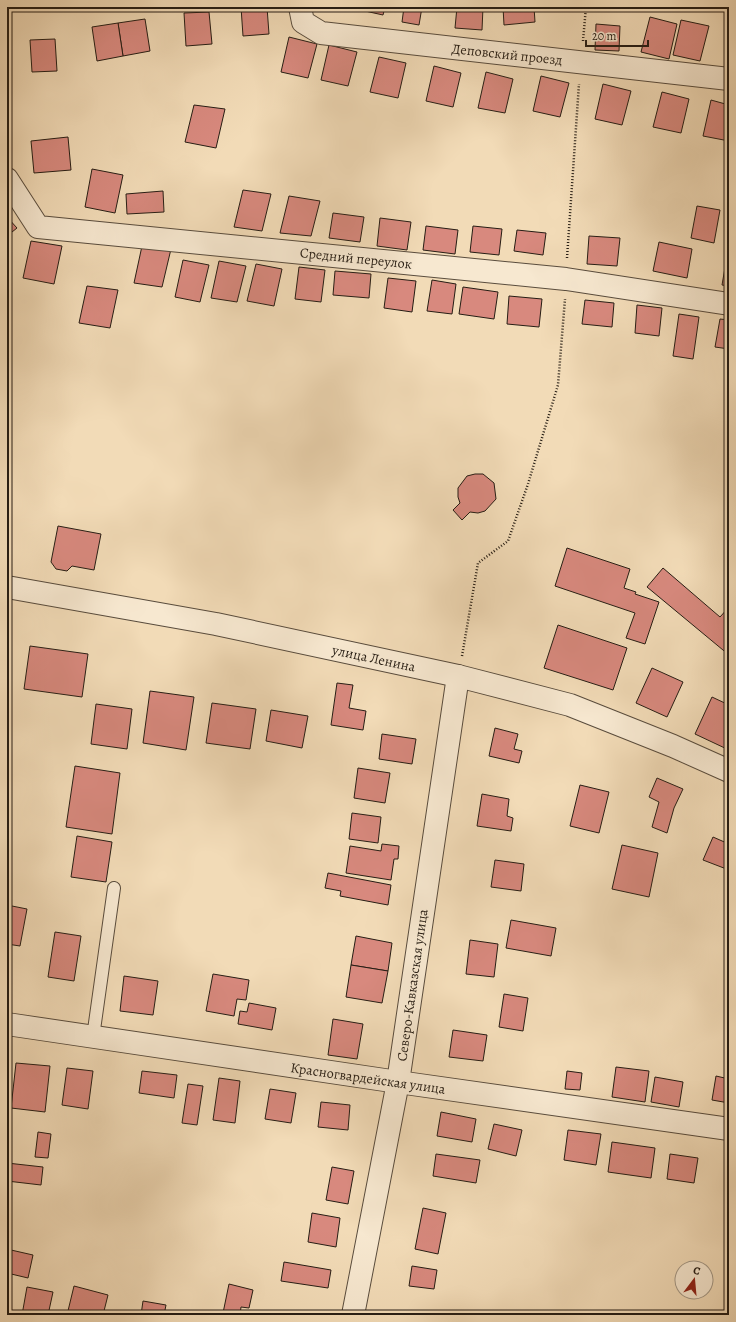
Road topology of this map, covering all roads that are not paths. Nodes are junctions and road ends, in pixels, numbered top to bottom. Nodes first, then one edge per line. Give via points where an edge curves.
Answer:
1 (300, 7) edge
2 (729, 79) edge
3 (7, 179) edge
4 (729, 304) edge
5 (7, 587) edge
6 (458, 676) junction
7 (729, 771) edge
8 (114, 888) dead end
9 (7, 1024) edge
10 (93, 1037) junction
11 (398, 1082) junction
12 (729, 1129) edge
13 (353, 1315) edge

1 - 2 street, Деповский проезд via 303,22 321,33
3 - 4 street, Средний переулок via 38,227 566,280
5 - 6 street, улица Ленина via 216,624
6 - 7 street, улица Ленина via 570,705
6 - 11 street, Северо-Кавказская улица
8 - 10 lane
9 - 10 street, Красногвардейская улица
10 - 11 street, Красногвардейская улица
11 - 12 street, Красногвардейская улица
11 - 13 street, Северо-Кавказская улица

